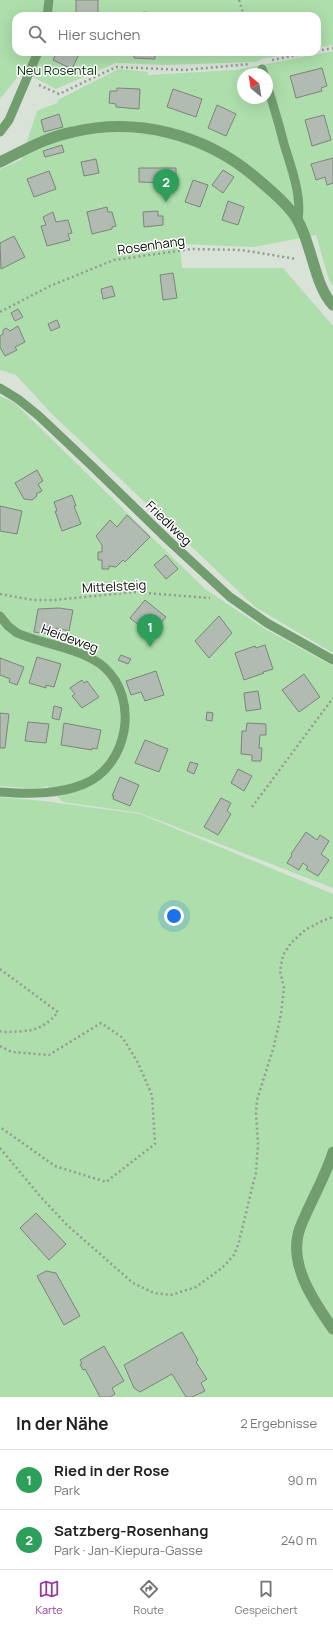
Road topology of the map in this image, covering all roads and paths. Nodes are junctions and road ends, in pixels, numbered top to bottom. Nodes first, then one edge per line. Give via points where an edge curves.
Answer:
1 (49, 0) edge
2 (239, 0) edge
3 (48, 12) edge
4 (243, 12) edge
5 (333, 48) edge
6 (321, 50) edge
7 (36, 56) edge
8 (300, 56) edge
9 (252, 64) dead end
10 (264, 68) edge
11 (26, 78) junction
12 (272, 104) edge
13 (0, 132) edge
14 (0, 162) edge
15 (298, 220) junction
16 (315, 265) junction
17 (333, 305) edge
18 (0, 312) edge
19 (0, 388) edge
20 (0, 594) edge
21 (230, 597) junction
22 (0, 616) edge
23 (333, 660) edge
24 (333, 698) edge
25 (0, 792) edge
26 (252, 807) dead end
27 (333, 917) edge
28 (0, 970) edge
29 (0, 1031) edge
30 (0, 1046) edge
31 (0, 1127) edge
32 (0, 1148) edge
33 (333, 1152) edge
34 (333, 1329) edge

1 - 3 lane
2 - 4 path
5 - 6 path
7 - 11 lane
8 - 10 path
9 - 11 path via 185,70 116,67 59,94
11 - 13 lane via 9,120
12 - 15 lane via 296,189
14 - 15 street via 34,144 73,131 104,128 152,129 192,139 228,157 264,185
15 - 16 street
16 - 17 street via 325,293
16 - 18 path, Rosenhang via 291,258 234,250 191,249 114,260 50,286
19 - 21 lane, Friedlweg via 39,416
20 - 21 path, Mittelsteig via 33,600 133,592
21 - 23 lane, Friedlweg
22 - 25 lane, Heideweg via 17,633 85,656 100,664 109,672 120,690 125,713 124,734 119,749 91,781 76,787 34,794
24 - 26 path
27 - 32 path via 305,930 283,955 280,970 284,988 281,1014 257,1100 256,1172 240,1242 234,1255 222,1268 196,1287 170,1294 154,1293 133,1283 68,1225
28 - 29 path via 58,1012 48,1023 31,1031
30 - 31 path via 12,1052 49,1056 101,1023 123,1038 138,1063 152,1096 155,1144 106,1182 55,1166
33 - 34 street via 300,1229 298,1261 310,1294

